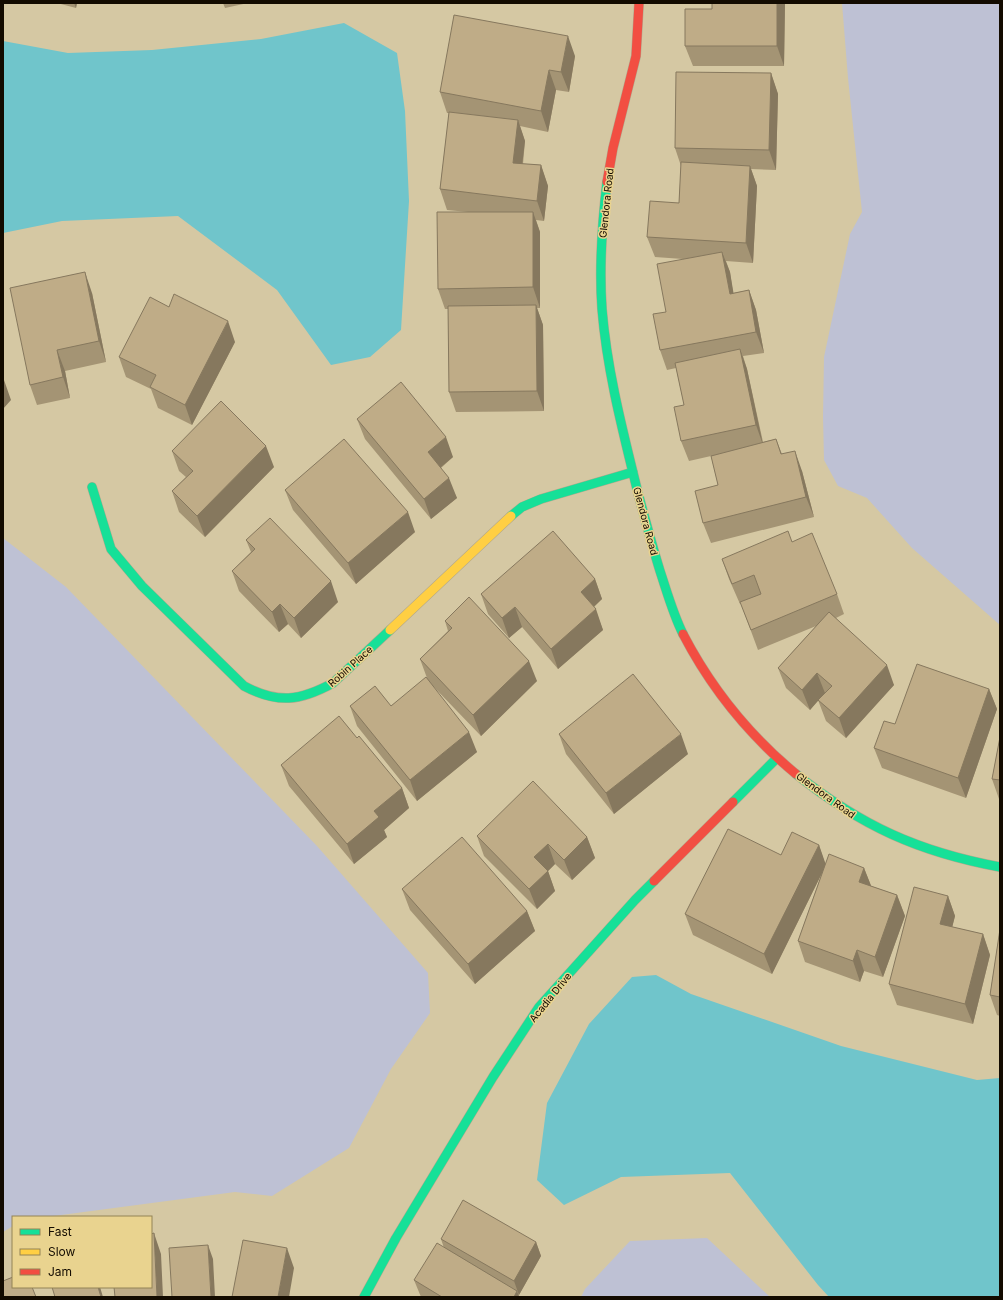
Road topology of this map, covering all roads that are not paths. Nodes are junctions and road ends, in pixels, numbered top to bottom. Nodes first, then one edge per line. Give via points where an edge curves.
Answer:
1 (639, 3) edge
2 (633, 472) junction
3 (92, 487) dead end
4 (777, 758) junction
5 (1000, 867) edge
6 (364, 1297) edge

1 - 2 street, Glendora Road via 636,56 608,175 601,261 601,305 606,346
2 - 3 street, Robin Place via 522,507 333,683 304,697 289,698 272,698 257,694 244,686 142,586 111,548
2 - 4 street, Glendora Road via 653,549 681,630 701,667 724,701
4 - 5 street, Glendora Road via 840,806 892,836 944,854
4 - 6 street, Acadia Drive via 635,900 539,1007 484,1090

